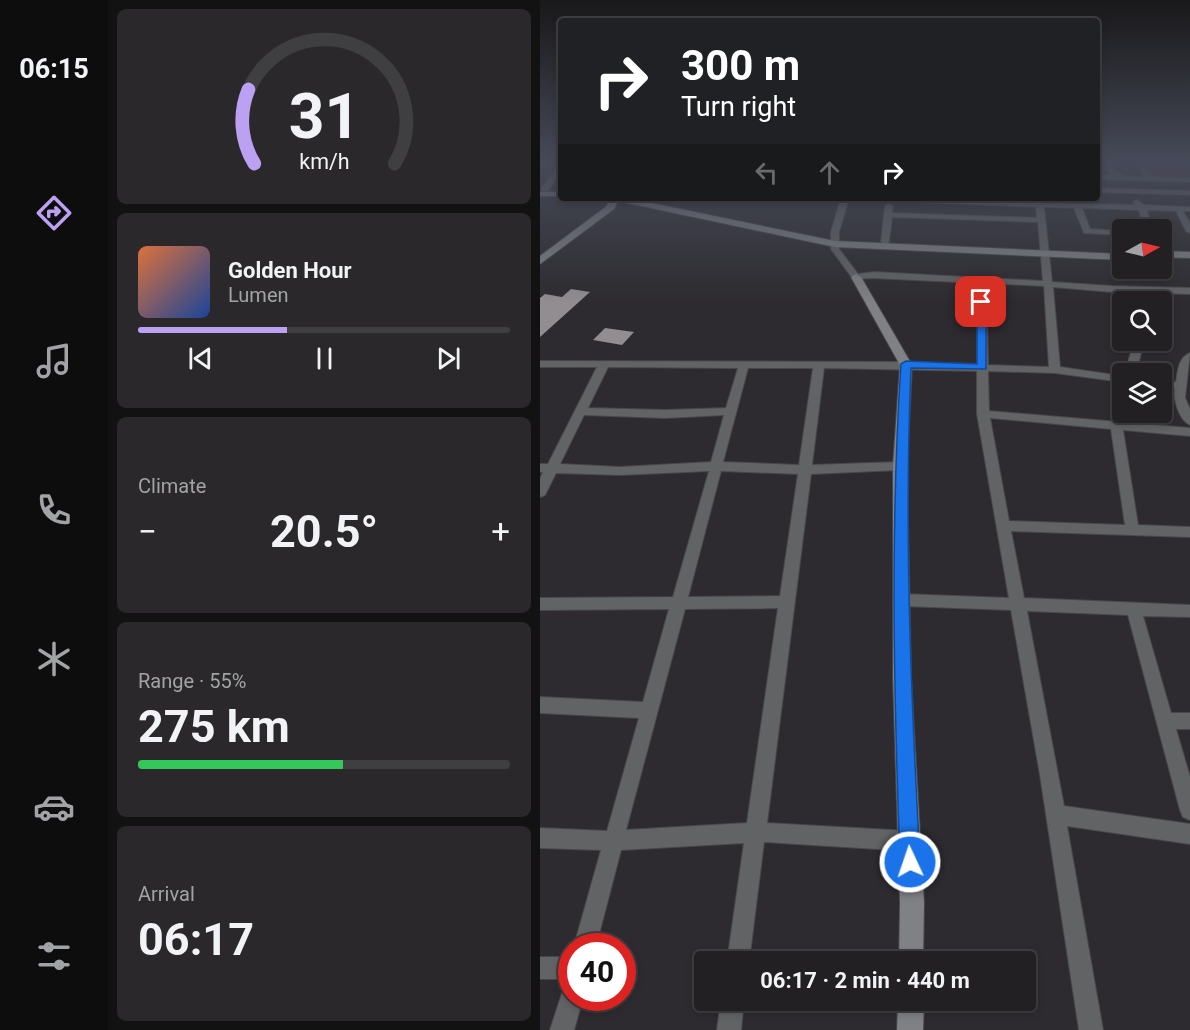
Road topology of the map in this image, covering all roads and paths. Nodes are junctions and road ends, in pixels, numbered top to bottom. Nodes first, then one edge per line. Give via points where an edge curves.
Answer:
1 (595, 208) edge
2 (610, 208) edge
3 (666, 208) edge
4 (694, 208) edge
5 (843, 208) edge
6 (889, 208) edge
7 (1040, 208) edge
8 (1078, 208) edge
9 (1178, 208) edge
10 (888, 215) junction
11 (1041, 220) junction
12 (1190, 231) edge
13 (1112, 232) edge
14 (836, 242) junction
15 (885, 242) junction
16 (1043, 250) junction
17 (540, 252) edge
18 (1112, 252) edge
19 (1112, 256) edge
20 (1172, 257) edge
21 (1190, 258) edge
22 (540, 261) edge
23 (856, 277) junction
24 (981, 281) junction
25 (1048, 284) junction
26 (1153, 290) joint
27 (1190, 291) edge
28 (1190, 356) edge
29 (540, 364) edge
30 (604, 364) junction
31 (744, 364) junction
32 (906, 364) junction
33 (819, 365) junction
34 (982, 367) junction
35 (1055, 370) junction
36 (1112, 378) edge
37 (1172, 385) edge
38 (1181, 386) junction
39 (580, 411) junction
40 (731, 411) junction
41 (983, 414) junction
42 (1188, 414) edge
43 (1116, 426) junction
44 (1190, 432) edge
45 (716, 466) junction
46 (900, 466) junction
47 (546, 468) edge
48 (805, 469) junction
49 (540, 492) edge
50 (1005, 526) junction
51 (1132, 528) junction
52 (1190, 532) edge
53 (902, 600) junction
54 (787, 602) junction
55 (678, 603) junction
56 (540, 604) edge
57 (1019, 606) junction
58 (1134, 610) junction
59 (1190, 612) edge
60 (540, 705) edge
61 (649, 710) junction
62 (1165, 721) junction
63 (1190, 721) edge
64 (1190, 810) edge
65 (1056, 815) junction
66 (756, 832) junction
67 (1190, 834) edge
68 (540, 838) edge
69 (614, 841) junction
70 (909, 841) junction
71 (589, 933) edge
72 (740, 951) edge
73 (911, 951) edge
74 (540, 968) edge
75 (558, 968) edge
76 (567, 1011) edge
77 (732, 1011) edge
78 (911, 1011) edge
79 (562, 1030) edge
80 (729, 1030) edge
81 (910, 1030) edge
82 (1092, 1030) edge

1 - 17 main road
2 - 22 main road
3 - 14 main road
4 - 14 main road
5 - 14 street
6 - 10 street
7 - 11 street
8 - 13 street via 1087,231
9 - 12 street
10 - 11 street
10 - 15 street
11 - 16 street
14 - 15 main road
14 - 16 main road
14 - 23 street via 835,249
15 - 16 main road
16 - 18 main road
16 - 19 main road
16 - 25 street
20 - 21 main road
23 - 24 street
23 - 32 main road
24 - 25 street
24 - 34 street
25 - 26 street
25 - 35 street
26 - 27 street
28 - 38 street via 1185,362
29 - 30 street
30 - 31 street
30 - 39 street
31 - 33 street
31 - 40 street
32 - 33 street
32 - 34 street
32 - 46 main road
33 - 48 street
34 - 35 street
34 - 41 street
35 - 36 street
37 - 38 street
38 - 42 street via 1179,398
39 - 40 street
39 - 47 street
40 - 45 street
41 - 43 street
41 - 50 street
43 - 44 street
43 - 51 street
45 - 47 street via 620,471
45 - 48 street
45 - 55 street
46 - 48 street
46 - 53 main road
47 - 49 street
48 - 54 street
50 - 51 street
50 - 57 street
51 - 52 street
53 - 57 street
53 - 70 main road
54 - 55 street
54 - 66 street
55 - 56 street
55 - 61 street
57 - 58 street
57 - 65 street
58 - 59 street
58 - 62 street
60 - 61 street
61 - 69 street
62 - 63 street
62 - 64 street
65 - 67 street
65 - 82 street
66 - 69 street
66 - 70 street
66 - 72 street
68 - 69 street
69 - 71 street
70 - 73 main road
74 - 75 street
76 - 79 street
77 - 80 street
78 - 81 main road

